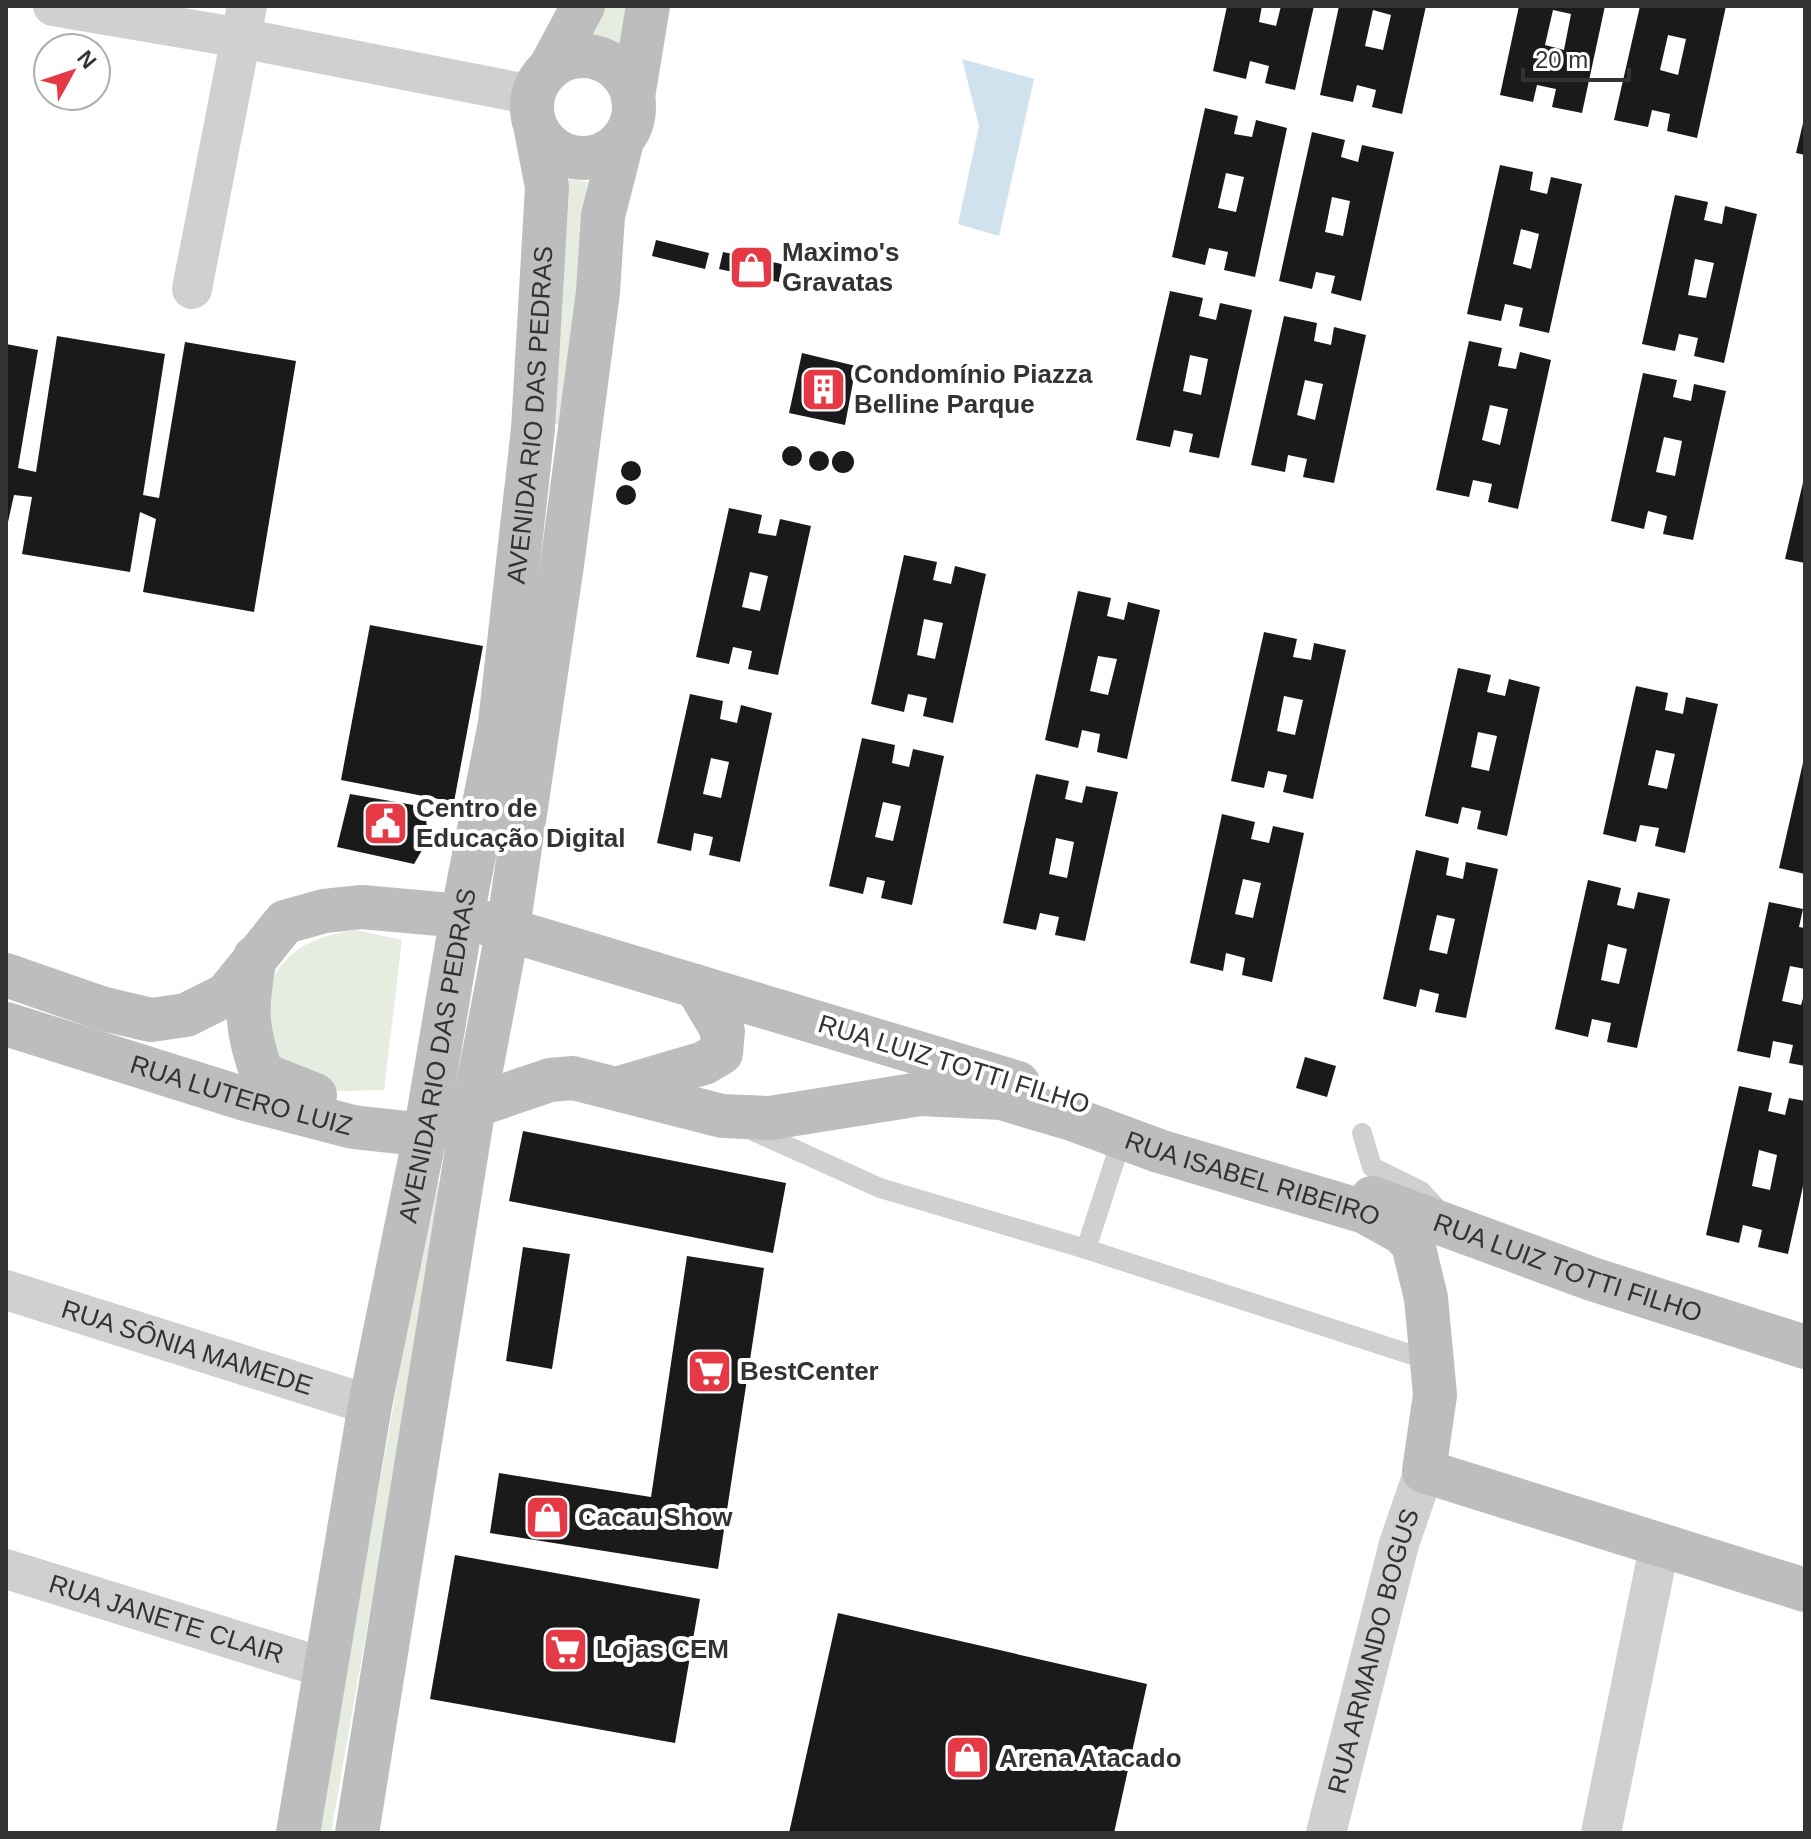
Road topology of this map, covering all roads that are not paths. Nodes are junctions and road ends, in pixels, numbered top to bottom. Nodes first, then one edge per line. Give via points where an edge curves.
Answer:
1 (53, 6) edge
2 (583, 6) edge
3 (648, 6) edge
4 (244, 22) edge
5 (540, 97) junction
6 (633, 97) junction
7 (622, 141) junction
8 (192, 289) dead end
9 (462, 916) junction
10 (508, 928) junction
11 (255, 957) junction
12 (6, 975) edge
13 (696, 986) junction
14 (6, 1024) edge
15 (616, 1089) junction
16 (474, 1106) junction
17 (722, 1116) junction
18 (353, 1127) junction
19 (1126, 1127) junction
20 (1362, 1133) dead end
21 (425, 1135) junction
22 (1459, 1228) junction
23 (1413, 1244) junction
24 (1086, 1249) junction
25 (6, 1290) edge
26 (1805, 1347) edge
27 (1434, 1362) junction
28 (370, 1405) junction
29 (1424, 1471) junction
30 (1660, 1543) junction
31 (6, 1569) edge
32 (1805, 1590) edge
33 (325, 1668) junction
34 (298, 1833) edge
35 (357, 1833) edge
36 (1326, 1833) edge
37 (1601, 1833) edge

1 - 4 street
2 - 5 street
3 - 6 street
4 - 5 street
4 - 8 street
5 - 6 street via 568,58 585,55 618,70
5 - 7 street via 547,145 562,155 580,159 610,152
5 - 9 street, AVENIDA RIO DAS PEDRAS via 547,187 533,429 500,723
6 - 7 street via 630,128
7 - 10 street, AVENIDA RIO DAS PEDRAS via 603,216 562,565
9 - 10 street, RUA LUIZ TOTTI FILHO
9 - 11 street, RUA LUTERO LUIZ via 362,907 324,911 285,922
9 - 21 street, AVENIDA RIO DAS PEDRAS
10 - 13 street, RUA LUIZ TOTTI FILHO
10 - 16 street, AVENIDA RIO DAS PEDRAS
11 - 12 street, RUA LUTERO LUIZ via 226,995 186,1015 151,1020
11 - 18 street via 248,1035 262,1074 326,1100
13 - 15 street via 723,1031 721,1053
13 - 19 street, RUA LUIZ TOTTI FILHO
14 - 18 street, RUA LUTERO LUIZ
15 - 16 street, RUA ISABEL RIBEIRO via 573,1078 550,1080
15 - 17 street, RUA ISABEL RIBEIRO
16 - 21 street
16 - 35 street, AVENIDA RIO DAS PEDRAS
17 - 19 street, RUA ISABEL RIBEIRO via 770,1118 920,1094 1001,1098
17 - 24 lane via 880,1188
18 - 21 street, RUA LUTERO LUIZ
19 - 22 street, RUA LUIZ TOTTI FILHO
19 - 23 street, RUA ISABEL RIBEIRO via 1365,1212
19 - 24 lane
20 - 22 lane via 1372,1167 1421,1191
21 - 28 street, AVENIDA RIO DAS PEDRAS
22 - 23 street via 1438,1231
22 - 26 street, RUA LUIZ TOTTI FILHO via 1592,1279
23 - 27 street, RUA ISABEL RIBEIRO
24 - 27 lane
25 - 28 street, RUA SÔNIA MAMEDE
27 - 29 street, RUA ISABEL RIBEIRO via 1435,1395
28 - 33 street, AVENIDA RIO DAS PEDRAS
29 - 30 street
29 - 36 street, RUA ARMANDO BOGUS via 1399,1544
30 - 32 street
30 - 37 street
31 - 33 street, RUA JANETE CLAIR
33 - 34 street, AVENIDA RIO DAS PEDRAS

